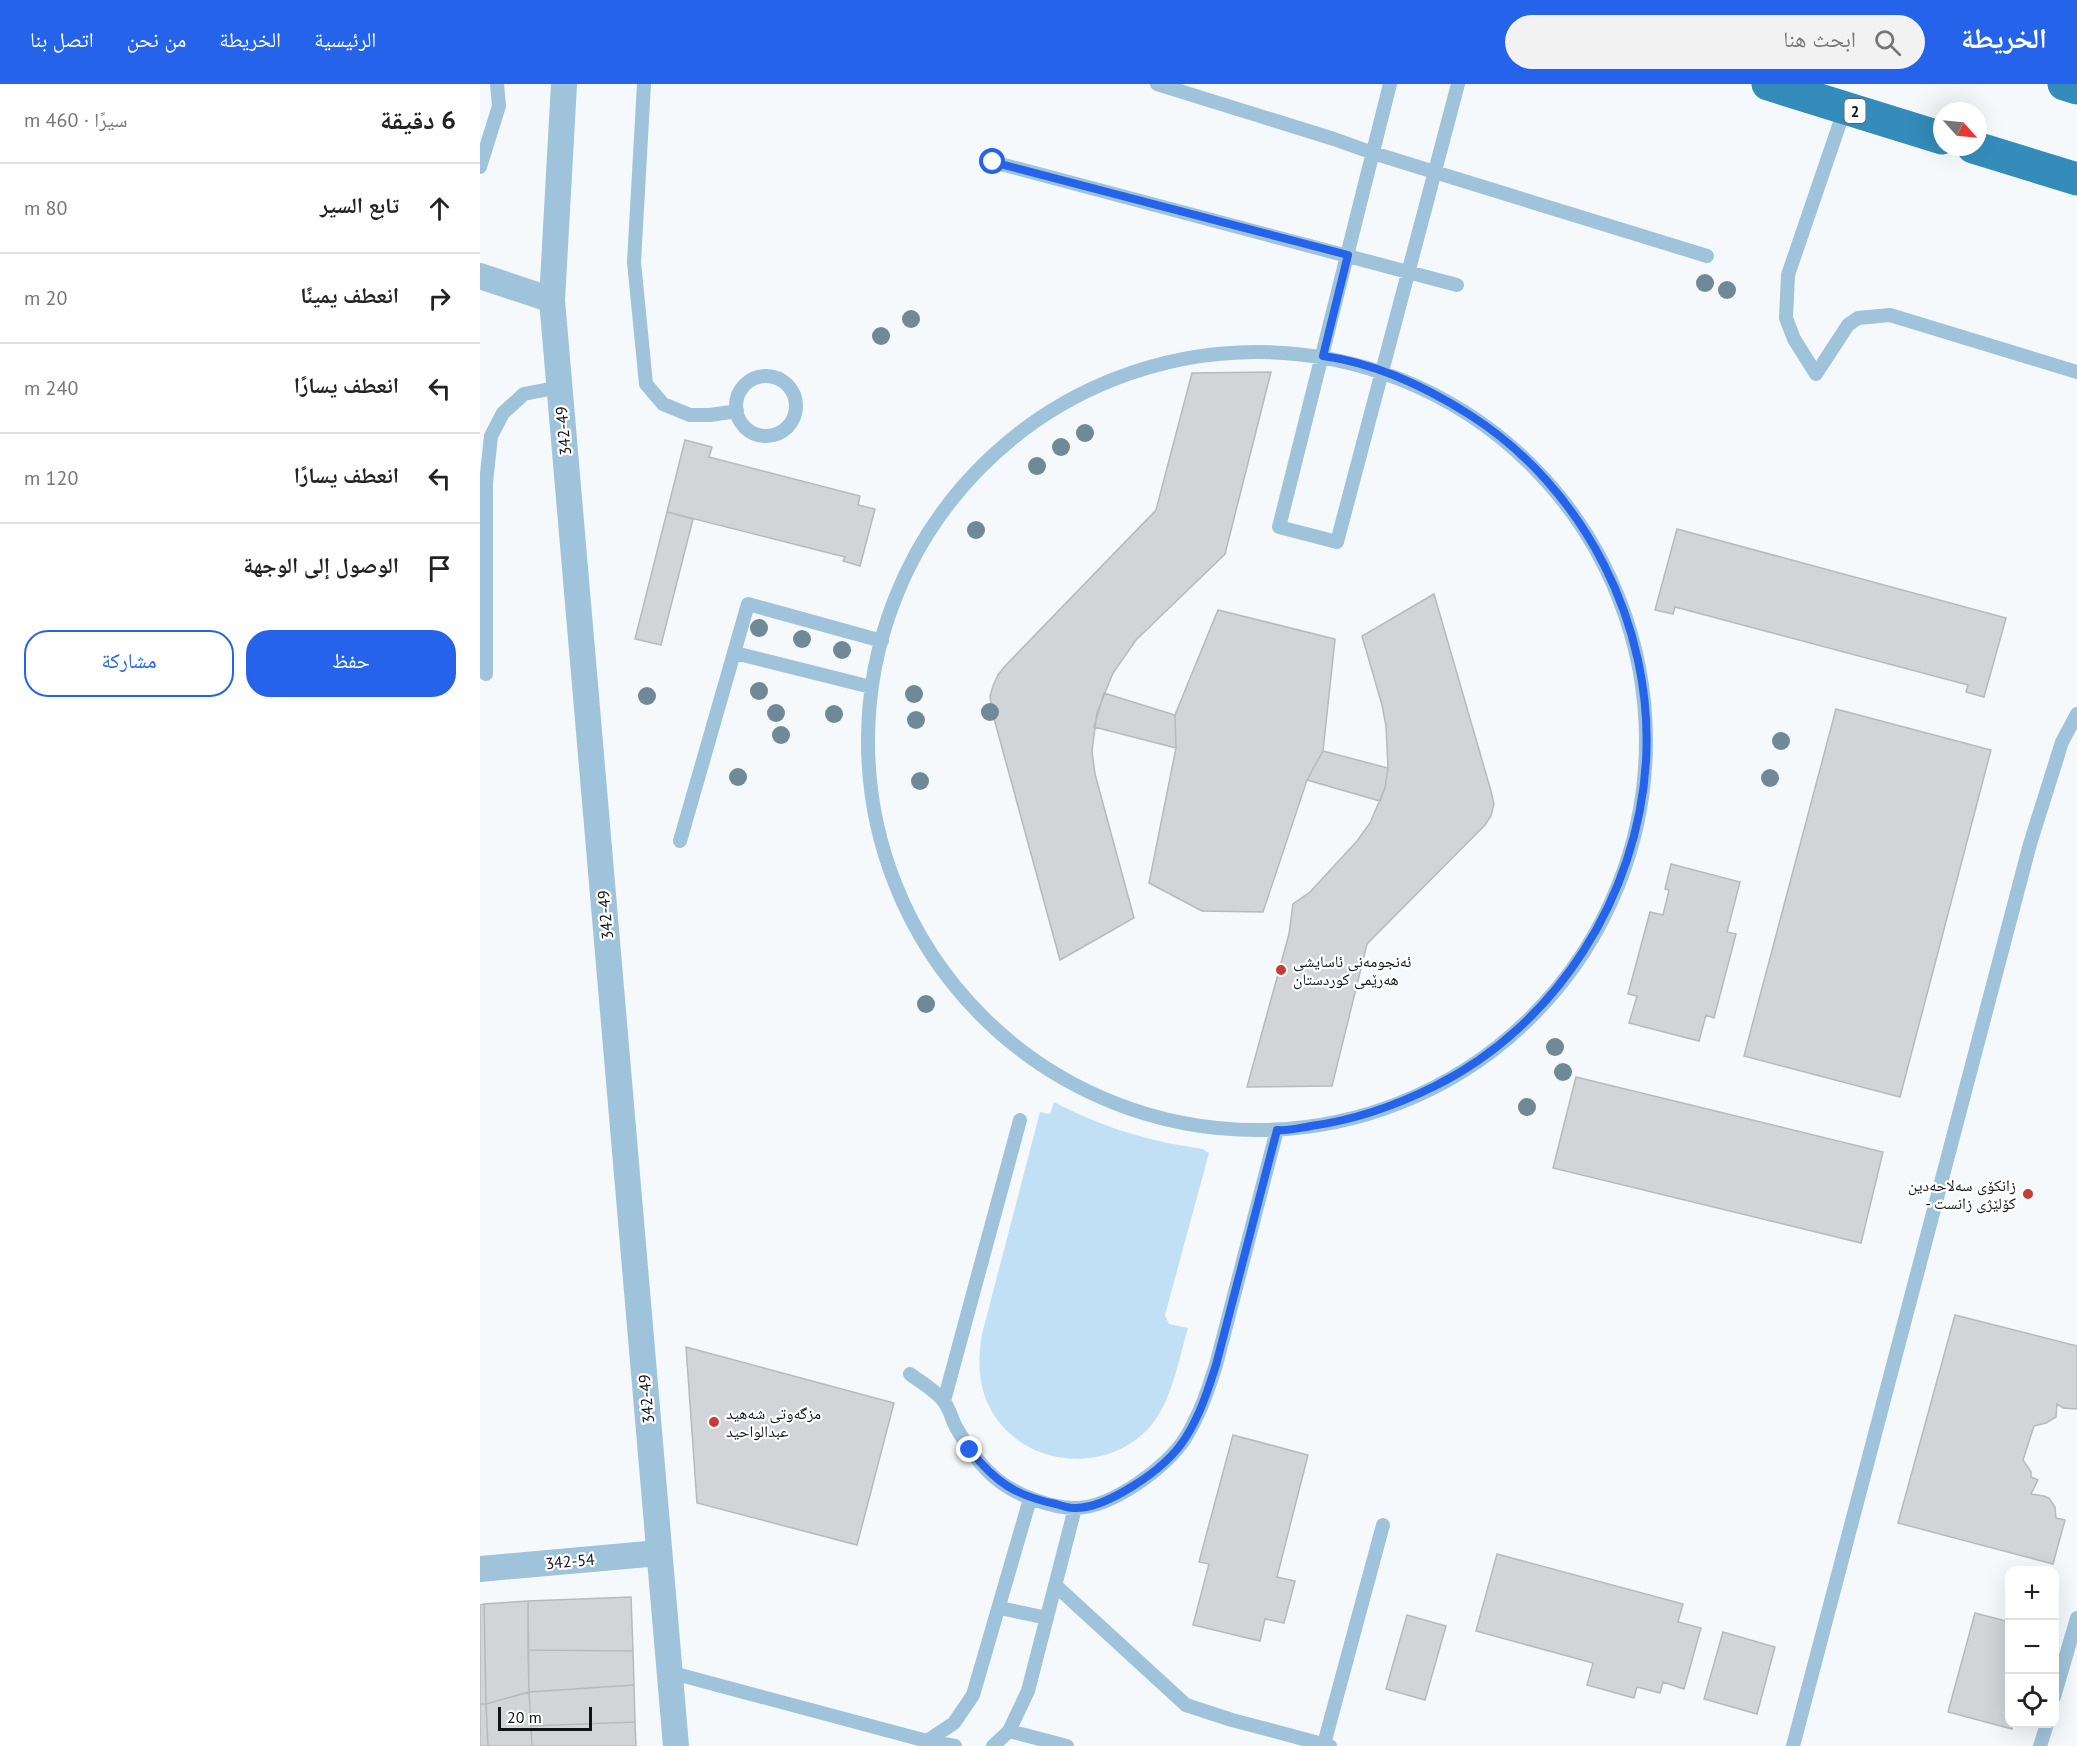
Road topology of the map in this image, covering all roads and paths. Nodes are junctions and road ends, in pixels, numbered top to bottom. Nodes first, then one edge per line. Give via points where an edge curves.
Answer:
1 (497, 84) edge
2 (564, 84) edge
3 (644, 84) edge
4 (1157, 84) edge
5 (1390, 84) edge
6 (1458, 84) edge
7 (1768, 84) edge
8 (2064, 84) edge
9 (2077, 88) edge
10 (1845, 108) junction
11 (1933, 135) edge
12 (1987, 152) edge
13 (1373, 153) junction
14 (993, 162) dead end
15 (480, 166) edge
16 (1435, 172) junction
17 (2077, 179) edge
18 (1348, 255) junction
19 (1707, 256) dead end
20 (1410, 272) junction
21 (480, 276) edge
22 (1457, 285) dead end
23 (552, 300) junction
24 (1323, 356) junction
25 (1383, 371) junction
26 (2077, 372) edge
27 (560, 387) junction
28 (737, 411) junction
29 (882, 641) junction
30 (735, 653) junction
31 (486, 674) dead end
32 (871, 687) junction
33 (2077, 714) edge
34 (680, 840) dead end
35 (1020, 1120) dead end
36 (1277, 1130) junction
37 (910, 1374) dead end
38 (944, 1401) junction
39 (1030, 1499) junction
40 (1075, 1508) junction
41 (1383, 1525) dead end
42 (659, 1553) junction
43 (480, 1569) edge
44 (1055, 1585) junction
45 (1000, 1608) junction
46 (1047, 1618) junction
47 (2077, 1618) edge
48 (669, 1672) junction
49 (2059, 1683) edge
50 (2046, 1728) edge
51 (1009, 1731) junction
52 (927, 1742) junction
53 (1327, 1745) edge
54 (676, 1746) edge
55 (955, 1746) edge
56 (993, 1746) edge
57 (1067, 1746) edge
58 (1793, 1746) edge
59 (2040, 1746) edge

1 - 15 lane via 499,106
2 - 23 street, 342-49
3 - 28 lane via 634,262 645,384 663,404 690,415
4 - 13 lane
5 - 13 lane
6 - 16 lane
7 - 10 highway, 2
8 - 9 highway
10 - 11 highway, 2
10 - 26 lane via 1788,275 1786,318 1816,374 1848,325 1858,318 1890,315
12 - 17 highway
13 - 16 lane
13 - 18 lane
14 - 18 lane
16 - 19 lane
16 - 20 lane
18 - 20 lane
18 - 24 lane
20 - 22 lane
20 - 25 lane
21 - 23 street
23 - 27 street, 342-49
24 - 25 lane
24 - 25 lane via 1280,527 1337,542
24 - 29 lane via 1266,351 1204,354 1143,368 1084,392 1030,425 982,465 941,513 909,567
25 - 36 lane via 1441,396 1494,430 1540,472 1580,522 1610,576 1634,646 1644,697 1646,760 1639,812 1619,883 1592,940 1555,991 1511,1036 1460,1074 1404,1102 1344,1121
27 - 31 lane via 524,394 503,413 491,436 486,483
27 - 42 street, 342-49
28 - 28 lane via 740,421 755,434 776,435 792,422 796,404 789,386 782,380 763,376 740,391
29 - 30 lane via 748,604
29 - 32 lane
30 - 32 lane
30 - 34 lane
32 - 36 lane via 867,750 874,813 890,874 916,931 950,984 993,1030 1034,1062 1098,1098 1178,1123 1219,1130
33 - 58 lane via 2062,742 2030,844
35 - 38 lane
36 - 40 lane via 1216,1365 1186,1438 1167,1462 1147,1478 1100,1503
37 - 38 lane
38 - 39 lane via 982,1465 999,1481
39 - 40 lane
39 - 45 lane
40 - 44 lane
41 - 53 lane
42 - 43 street, 342-54
42 - 48 street, 342-49
44 - 46 lane
44 - 53 lane via 1186,1705
45 - 46 lane
45 - 52 lane via 973,1695 954,1723
46 - 51 lane via 1028,1691
47 - 49 lane
48 - 52 lane
48 - 54 street, 342-49
50 - 59 lane
51 - 56 lane
51 - 57 lane
52 - 55 lane

